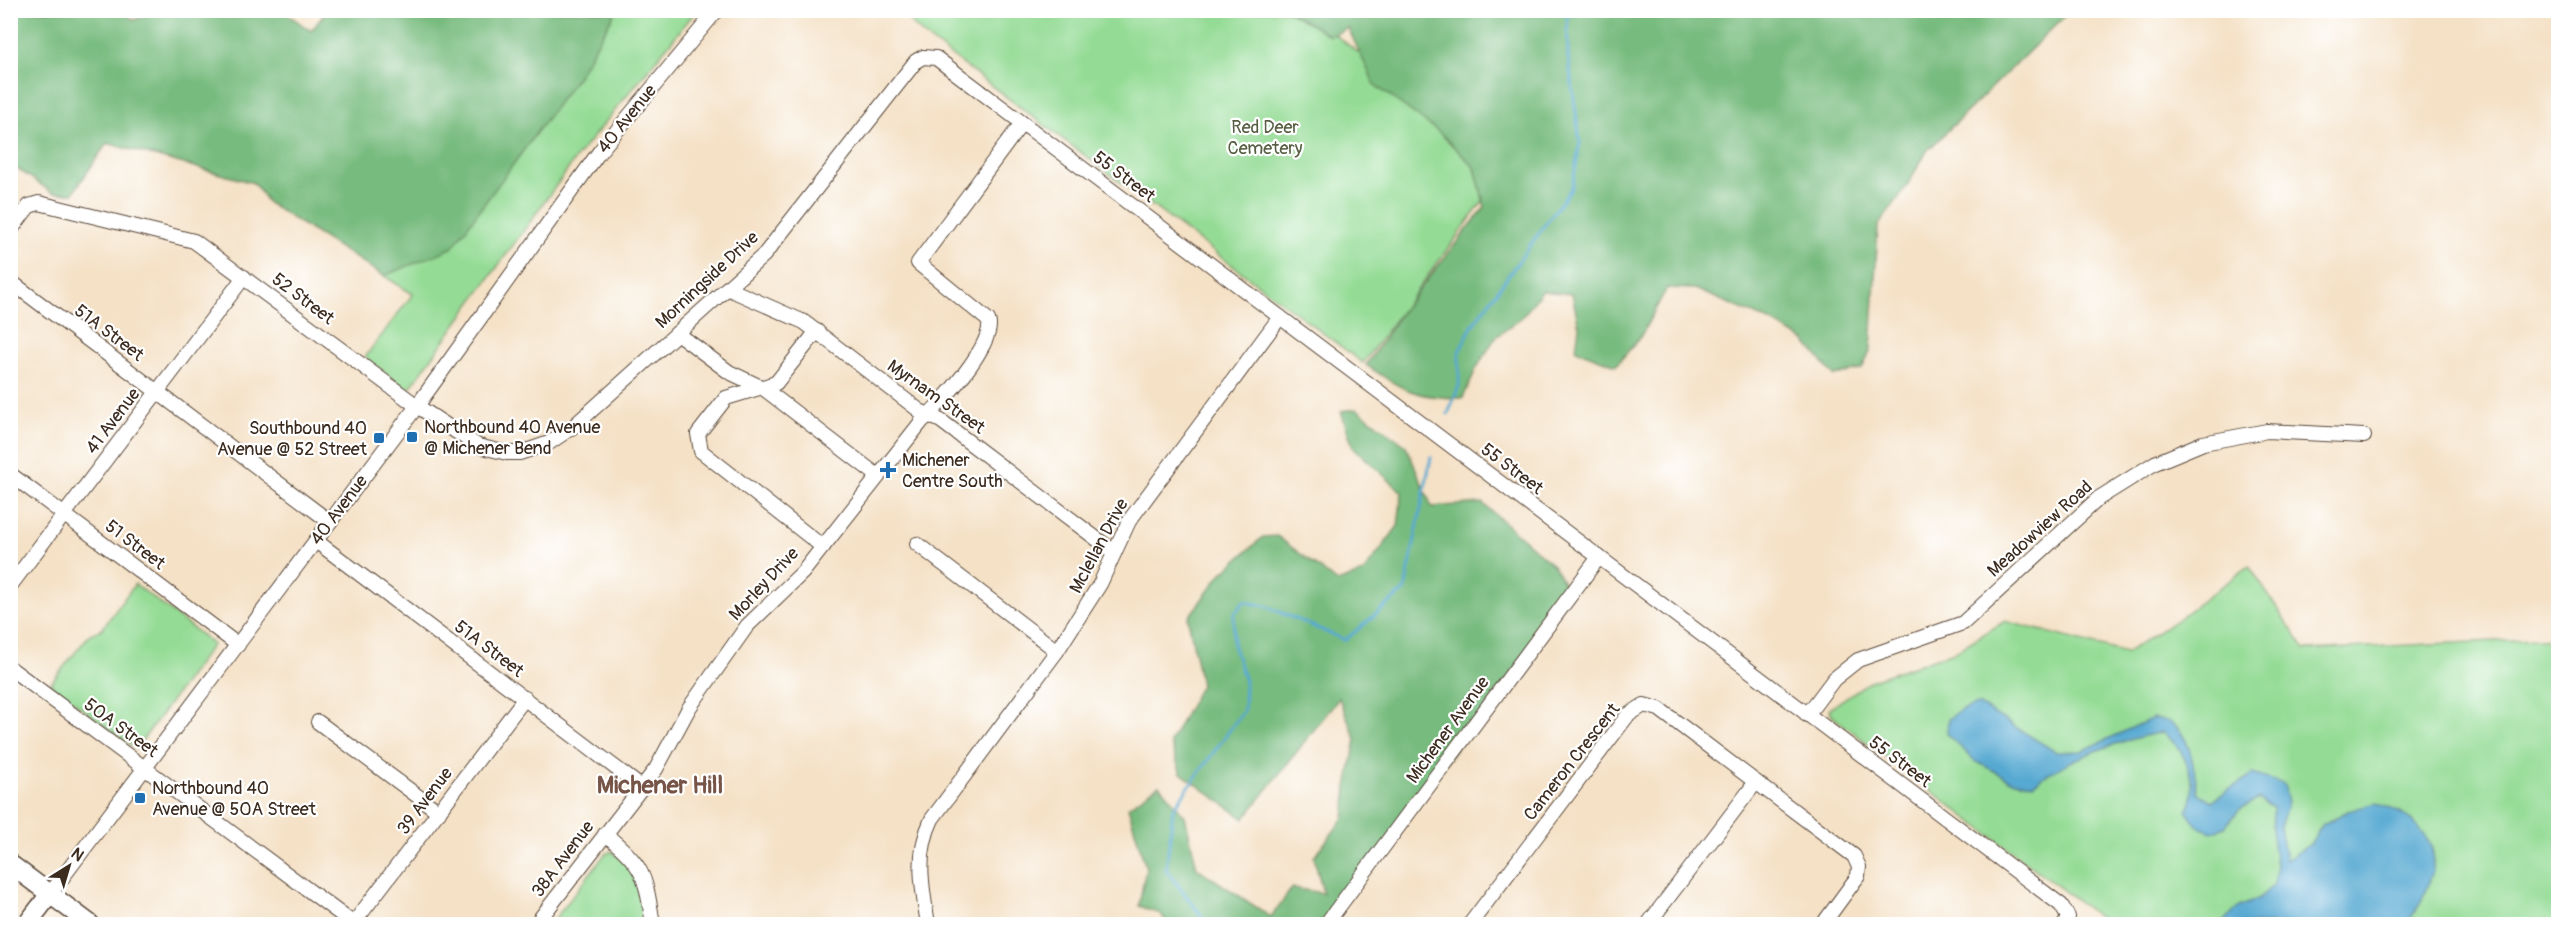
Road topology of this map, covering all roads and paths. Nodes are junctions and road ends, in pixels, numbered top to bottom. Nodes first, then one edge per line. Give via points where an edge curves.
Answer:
1 (717, 10) edge
2 (928, 56) joint
3 (1022, 123) junction
4 (10, 231) edge
5 (243, 277) junction
6 (10, 281) edge
7 (729, 289) junction
8 (1280, 317) junction
9 (817, 331) junction
10 (677, 333) junction
11 (763, 388) junction
12 (158, 392) junction
13 (417, 406) junction
14 (928, 415) junction
15 (2364, 436) dead end
16 (531, 450) joint
17 (10, 474) edge
18 (878, 476) junction
19 (64, 515) junction
20 (330, 522) junction
21 (316, 541) junction
22 (917, 544) dead end
23 (823, 547) junction
24 (1114, 552) junction
25 (1599, 557) junction
26 (10, 586) edge
27 (238, 645) junction
28 (1057, 651) junction
29 (10, 668) edge
30 (525, 698) junction
31 (1807, 715) junction
32 (318, 722) dead end
33 (145, 768) junction
34 (1756, 782) junction
35 (641, 787) junction
36 (439, 812) junction
37 (605, 834) junction
38 (10, 864) edge
39 (50, 894) junction
40 (2067, 921) edge
41 (27, 924) edge
42 (90, 924) edge
43 (354, 924) edge
44 (536, 924) edge
45 (653, 924) edge
46 (928, 924) edge
47 (1326, 924) edge
48 (1470, 924) edge
49 (1648, 924) edge
50 (1823, 924) edge

1 - 13 street, 40 Avenue via 600,151
2 - 3 street, 55 Street via 936,58
2 - 7 street, Morningside Drive via 916,61 764,255
3 - 8 street, 55 Street
3 - 14 street, Morley Drive via 918,263 990,324 982,348
4 - 5 street, 52 Street via 29,207 39,203 191,239
5 - 12 street, 41 Avenue
5 - 13 street, 52 Street
6 - 12 street, 51A Street
7 - 9 street, Myrnam Street via 801,320
7 - 10 street, Morningside Drive
8 - 24 street, Mclellan Drive via 1129,521
8 - 25 street, 55 Street
9 - 11 street via 779,381
9 - 14 street, Myrnam Street
10 - 11 street via 729,372
10 - 16 street, Morningside Drive via 574,426
11 - 18 street
11 - 23 street via 726,398 698,434 701,451
12 - 19 street, 41 Avenue
12 - 20 street, 51A Street
13 - 16 street, 52 Street via 478,446 507,453
13 - 20 street, 40 Avenue
14 - 18 street, Morley Drive
14 - 24 street, Myrnam Street
15 - 31 street, Meadowview Road via 2267,431 2203,443 2155,463 2099,498 1963,623 1858,660 1834,679
17 - 19 street, 51 Street
18 - 23 street, Morley Drive
19 - 26 street, 41 Avenue
19 - 27 street, 51 Street
20 - 21 street, 40 Avenue
21 - 27 street, 40 Avenue
21 - 30 street, 51A Street
22 - 28 street
23 - 35 street, Morley Drive via 741,635 689,708 656,770
24 - 28 street, Mclellan Drive via 1095,593
25 - 31 street, 55 Street
25 - 47 street, Michener Avenue
27 - 33 street, 40 Avenue
28 - 46 street, Mclellan Drive via 942,803 926,834 920,865
29 - 33 street, 50A Street
30 - 35 street, 51A Street
30 - 36 street, 39 Avenue
31 - 40 street, 55 Street via 2061,905
32 - 36 street
33 - 39 street, 40 Avenue
33 - 43 street, 50A Street
34 - 48 street, Cameron Crescent via 1659,710 1648,705 1639,707 1628,715
34 - 49 street
34 - 50 street, Cameron Crescent via 1848,851 1857,862 1855,882
35 - 37 street, 38A Avenue
36 - 43 street, 39 Avenue
37 - 44 street, 38A Avenue
37 - 45 street via 632,856 641,869
38 - 39 main road
39 - 41 main road, 40 Avenue
39 - 42 main road

